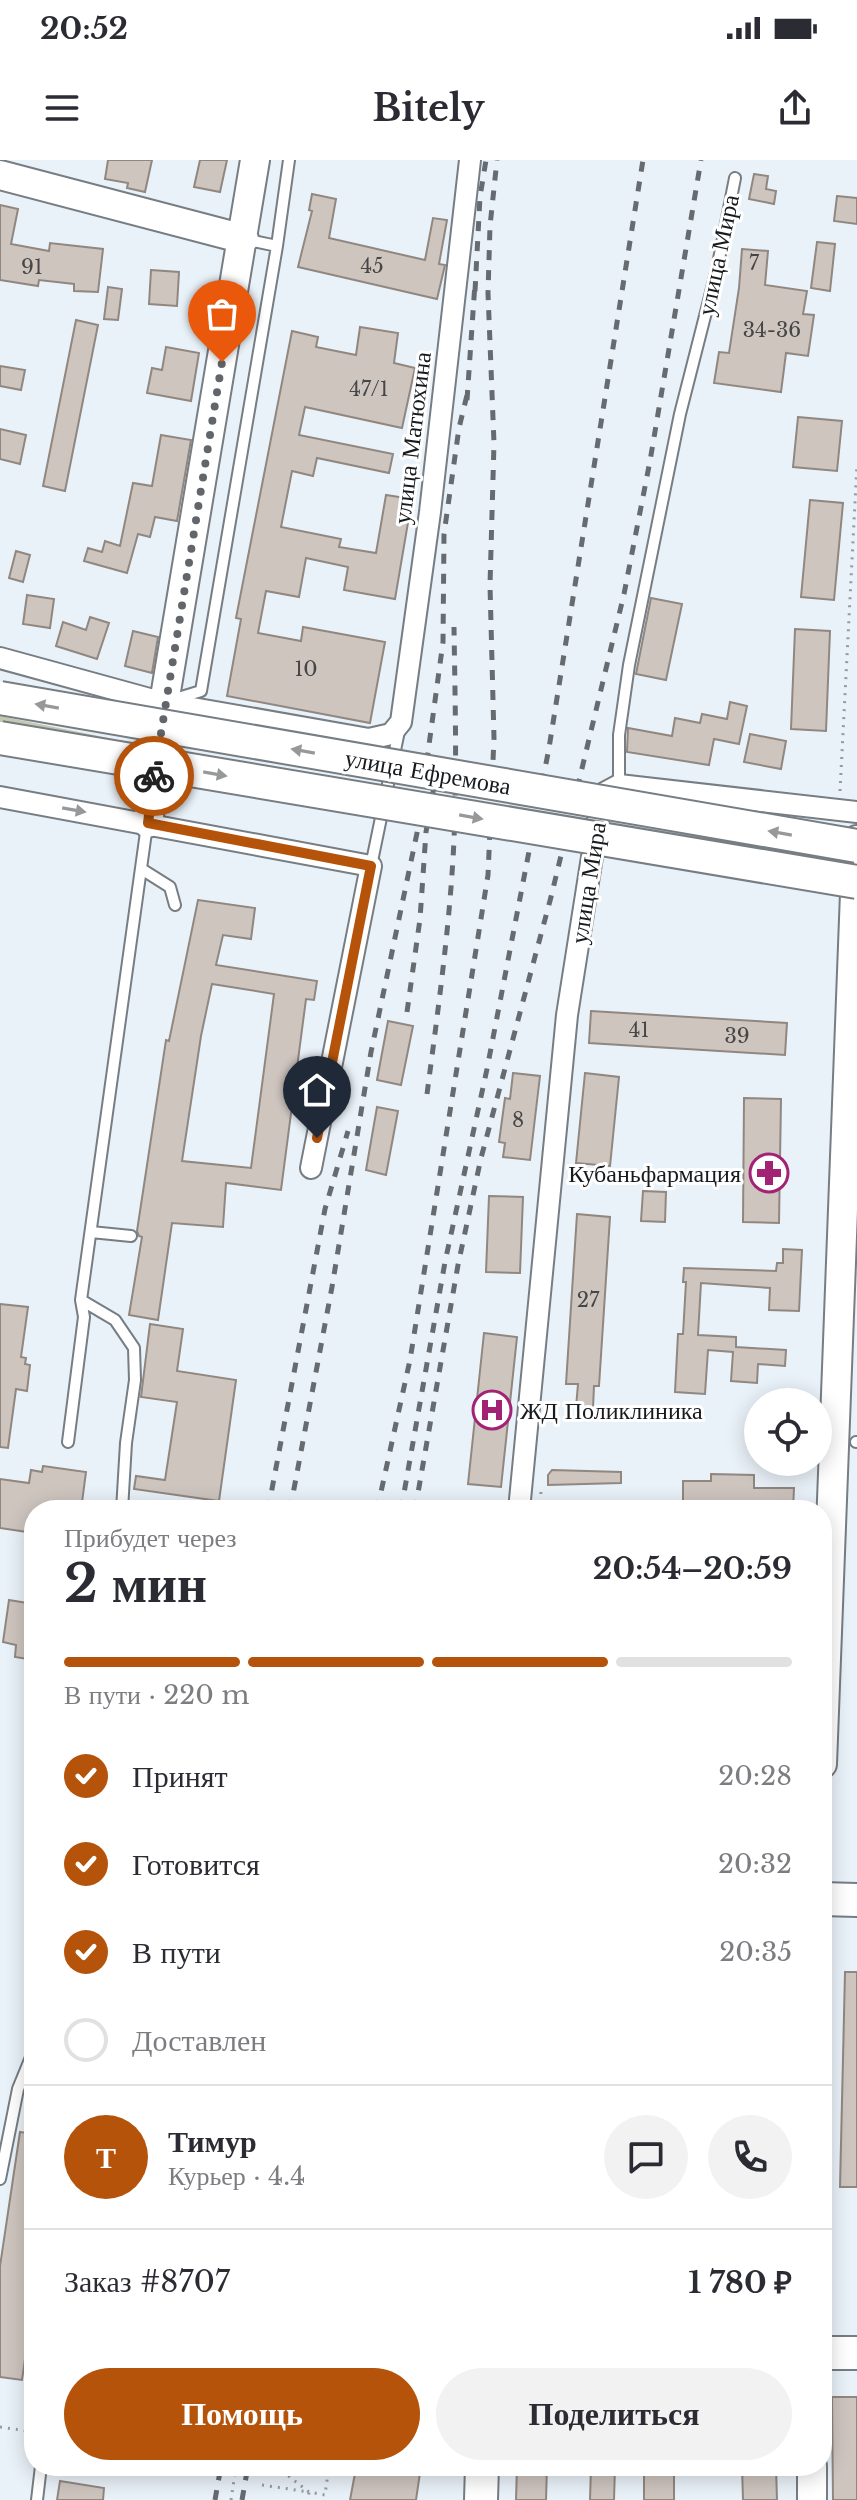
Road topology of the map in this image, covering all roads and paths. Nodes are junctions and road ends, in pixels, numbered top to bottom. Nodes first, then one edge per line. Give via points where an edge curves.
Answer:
1 (255, 160) edge
2 (289, 160) edge
3 (470, 160) edge
4 (0, 175) edge
5 (735, 178) dead end
6 (244, 239) junction
7 (277, 246) junction
8 (0, 658) edge
9 (0, 698) edge
10 (164, 703) junction
11 (401, 722) junction
12 (0, 738) edge
13 (619, 785) junction
14 (0, 797) edge
15 (857, 812) edge
16 (148, 823) junction
17 (857, 843) edge
18 (371, 866) junction
19 (143, 870) junction
20 (857, 882) edge
21 (175, 905) dead end
22 (854, 994) edge
23 (311, 1168) dead end
24 (91, 1232) junction
25 (131, 1236) dead end
26 (81, 1300) junction
27 (68, 1442) dead end
28 (123, 1500) edge
29 (520, 1500) edge
30 (832, 1523) edge
31 (832, 1899) edge
32 (857, 1900) edge
33 (24, 2074) edge
34 (0, 2179) edge
35 (832, 2353) edge
36 (857, 2353) edge
37 (0, 2427) edge
38 (24, 2431) edge
39 (40, 2476) edge
40 (235, 2476) edge
41 (288, 2476) edge
42 (328, 2476) edge
43 (482, 2476) edge
44 (812, 2476) edge
45 (262, 2485) dead end
46 (309, 2492) junction
47 (37, 2500) edge
48 (231, 2500) edge
49 (308, 2500) edge
50 (481, 2500) edge
51 (812, 2500) edge

1 - 6 street
2 - 7 lane
3 - 11 street, улица Матюхина
4 - 6 street
5 - 13 lane, улица Мира via 629,665 619,735
6 - 7 lane
6 - 10 street
7 - 10 lane via 201,691
8 - 10 street
17 -> 9 main road, улица Ефремова, bridge
10 - 11 street via 369,739 391,734
10 - 16 street
11 - 18 lane
12 -> 20 main road, улица Ефремова, bridge
13 - 15 street
13 - 29 street, улица Мира via 601,800 569,1003
14 -> 16 street
16 - 18 street
16 - 19 lane
17 - 22 street
18 - 23 street
19 - 21 lane via 170,887
19 - 24 lane
22 - 30 street
24 - 25 lane
24 - 26 lane
26 - 27 lane via 84,1317
26 - 28 lane via 115,1320 134,1348
31 - 32 main road
33 - 34 lane
35 - 36 main road
37 - 38 path
39 - 47 lane
40 - 48 path
41 - 46 path, bridge
42 - 46 path via 325,2495
43 - 50 main road
44 - 51 street
45 - 46 path
46 - 49 path

